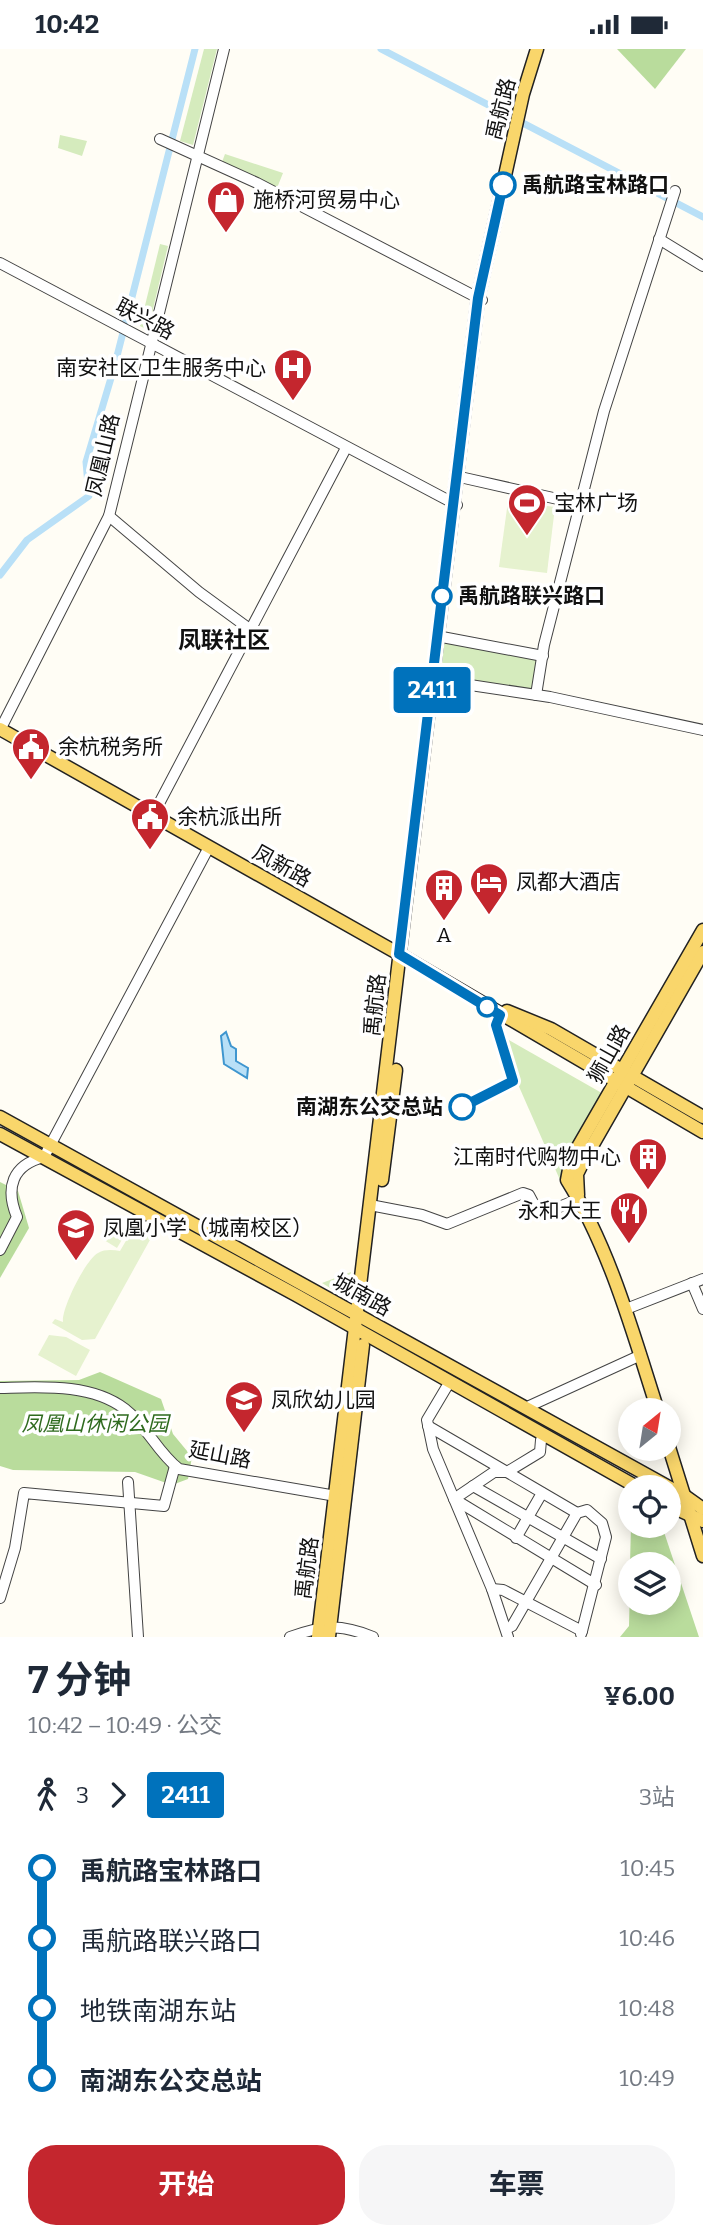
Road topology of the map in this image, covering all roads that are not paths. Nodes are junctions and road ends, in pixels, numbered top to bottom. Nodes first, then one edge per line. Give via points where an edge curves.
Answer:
1 (224, 49) edge
2 (538, 49) edge
3 (163, 140) dead end
4 (197, 155) junction
5 (675, 191) dead end
6 (659, 239) junction
7 (0, 263) edge
8 (703, 265) edge
9 (480, 299) junction
10 (150, 343) junction
11 (346, 448) junction
12 (460, 477) junction
13 (455, 504) junction
14 (580, 504) junction
15 (108, 516) junction
16 (251, 629) junction
17 (442, 638) junction
18 (543, 656) junction
19 (438, 680) junction
20 (534, 692) junction
21 (0, 729) edge
22 (703, 730) edge
23 (153, 815) junction
24 (209, 847) junction
25 (703, 930) edge
26 (703, 952) edge
27 (402, 955) junction
28 (624, 1079) junction
29 (0, 1117) edge
30 (703, 1117) edge
31 (703, 1132) edge
32 (0, 1134) edge
33 (51, 1145) junction
34 (44, 1157) junction
35 (579, 1199) junction
36 (374, 1205) junction
37 (0, 1251) edge
38 (698, 1281) edge
39 (626, 1309) junction
40 (703, 1309) edge
41 (362, 1317) junction
42 (360, 1331) junction
43 (640, 1355) junction
44 (449, 1383) junction
45 (0, 1388) edge
46 (654, 1398) edge
47 (526, 1408) junction
48 (428, 1426) junction
49 (546, 1436) junction
50 (674, 1461) edge
51 (175, 1466) junction
52 (507, 1472) junction
53 (618, 1476) edge
54 (128, 1482) dead end
55 (473, 1486) junction
56 (542, 1493) junction
57 (336, 1496) junction
58 (685, 1496) junction
59 (454, 1499) junction
60 (129, 1503) junction
61 (703, 1509) edge
62 (681, 1512) edge
63 (577, 1513) junction
64 (527, 1518) junction
65 (697, 1520) edge
66 (516, 1538) junction
67 (562, 1539) junction
68 (703, 1556) edge
69 (551, 1559) junction
70 (601, 1559) junction
71 (596, 1585) junction
72 (492, 1589) junction
73 (0, 1598) edge
74 (526, 1602) junction
75 (324, 1632) edge
76 (507, 1633) edge
77 (581, 1634) edge
78 (138, 1637) edge
79 (290, 1637) edge
80 (373, 1637) edge

1 - 4 street, 凤凰山路
2 - 9 main road, 禹航路 via 537,73 524,107
3 - 4 street
4 - 9 street
4 - 10 street, 凤凰山路
5 - 6 street
6 - 8 street
6 - 14 street via 604,411
7 - 10 street, 联兴路
9 - 12 main road, 禹航路
9 - 13 main road, 禹航路
10 - 11 street, 联兴路
10 - 15 street, 凤凰山路
11 - 13 street, 联兴路
11 - 16 street
12 - 13 main road, 禹航路
12 - 14 street
13 - 17 main road, 禹航路
13 - 27 main road, 禹航路
14 - 18 street
15 - 16 street
15 - 21 street, 凤凰山路
16 - 23 street
17 - 18 street
17 - 19 main road, 禹航路
18 - 20 street
19 - 20 street
19 - 27 main road, 禹航路
20 - 22 street
21 - 23 main road, 凤新路
23 - 24 main road, 凤新路
24 - 27 main road, 凤新路
24 - 33 street
25 - 28 main road, 狮山路
26 - 28 main road, 狮山路
27 - 28 main road, 凤新路
27 - 36 main road, 禹航路
28 - 30 main road, 凤新路
28 - 31 main road, 凤新路
28 - 35 main road, 狮山路 via 571,1160 566,1180
29 - 33 main road, 城南路
32 - 34 main road, 城南路
33 - 34 street
33 - 41 main road, 城南路
34 - 37 street via 28,1161 14,1179 9,1195 16,1217
34 - 42 main road, 城南路
35 - 36 street via 544,1213 523,1193 447,1224
35 - 39 main road, 狮山路
36 - 41 main road, 禹航路
38 - 39 street
38 - 40 street
39 - 43 main road, 狮山路
41 - 42 main road, 禹航路
41 - 47 main road, 城南路
42 - 44 main road, 城南路
42 - 57 main road, 禹航路
42 - 75 main road, 禹航路
43 - 46 main road, 狮山路
43 - 47 street
44 - 48 street via 427,1420
44 - 49 main road, 城南路
45 - 51 street, 延山路 via 91,1391 125,1409
47 - 58 main road, 城南路
48 - 52 street
48 - 59 street
49 - 52 street via 540,1452
49 - 53 main road, 城南路
50 - 58 main road
51 - 57 street, 延山路
51 - 60 street via 164,1506
52 - 55 street via 494,1472
52 - 56 street
54 - 60 street
55 - 59 street
55 - 64 street
56 - 63 street
56 - 64 street
57 - 75 main road, 禹航路
58 - 61 main road, 城南路
58 - 65 main road
59 - 66 street
59 - 72 street
60 - 73 street via 24,1493
60 - 78 street
62 - 65 main road
63 - 67 street
63 - 70 street via 587,1510 603,1523 606,1537
64 - 66 street
64 - 67 street
65 - 68 main road
66 - 69 street
67 - 69 street
67 - 70 street
69 - 71 street
69 - 74 street
70 - 71 street
71 - 77 street
72 - 74 street
72 - 76 street
74 - 76 street
74 - 77 street
75 - 79 street
75 - 80 street via 351,1629

